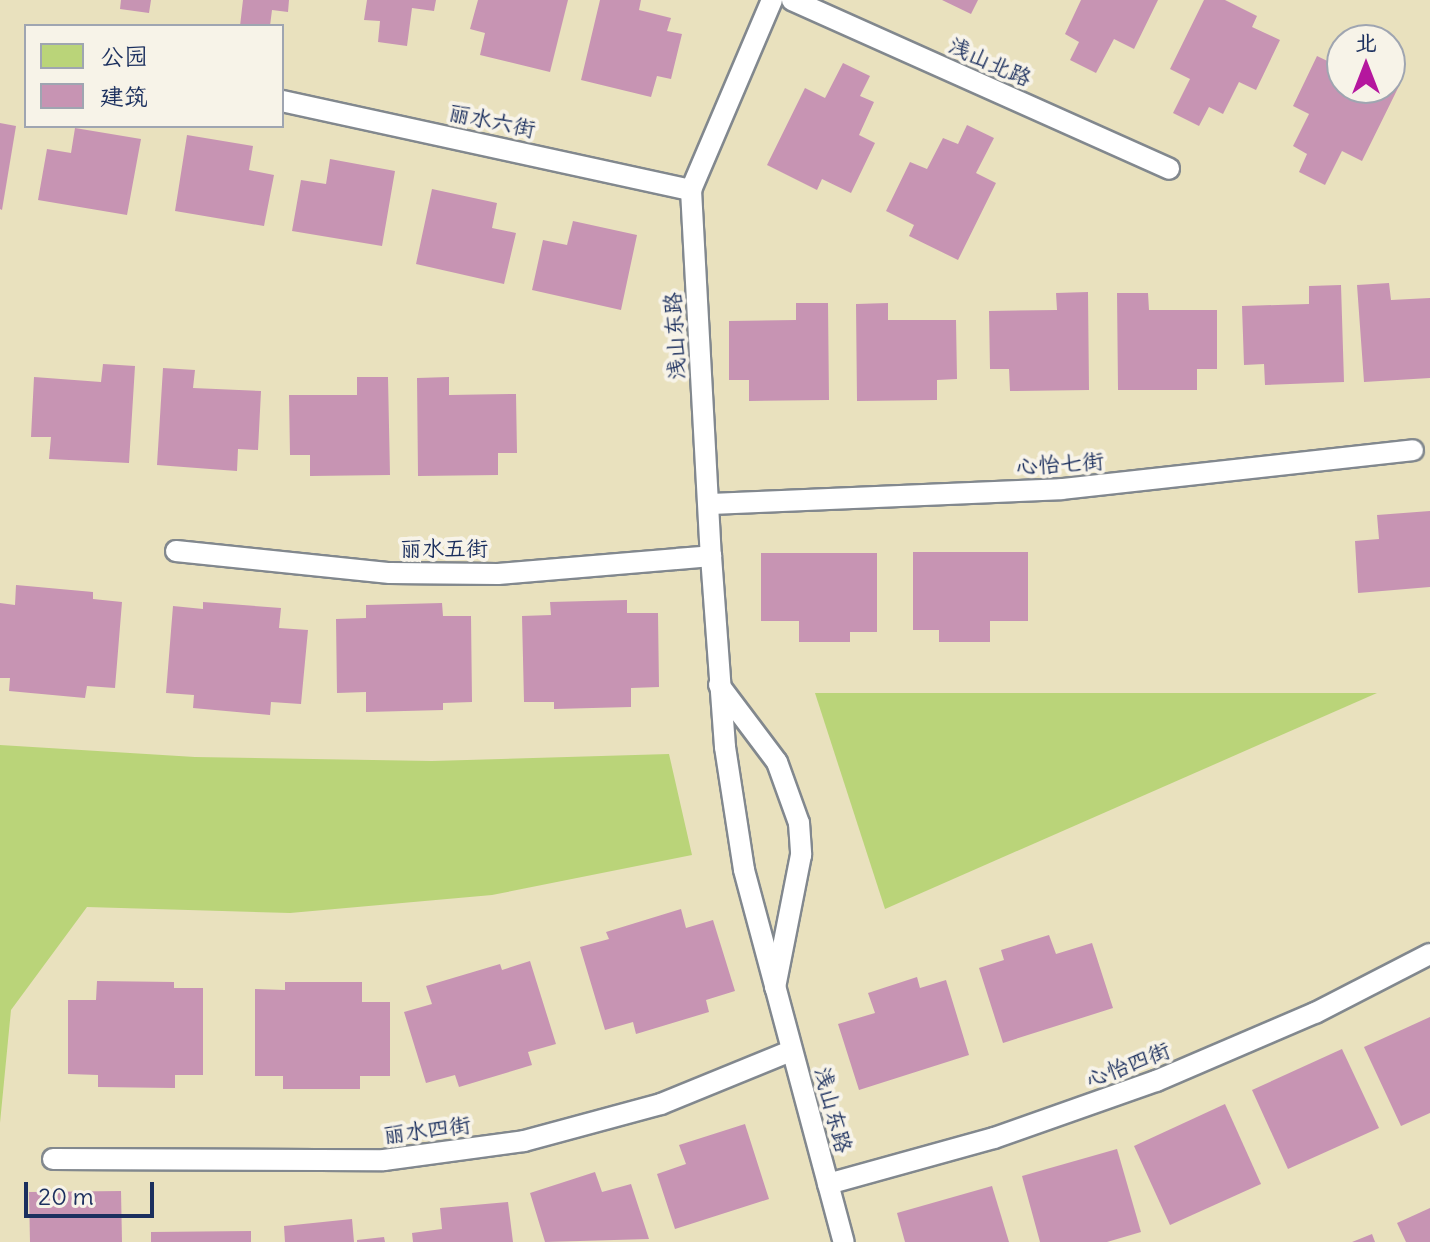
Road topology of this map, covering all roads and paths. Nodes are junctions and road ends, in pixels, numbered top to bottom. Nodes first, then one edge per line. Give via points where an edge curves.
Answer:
1 (772, 0) edge
2 (792, 0) edge
3 (284, 101) edge
4 (1169, 169) dead end
5 (691, 190) junction
6 (1413, 450) dead end
7 (709, 504) junction
8 (176, 551) dead end
9 (711, 556) junction
10 (719, 685) junction
11 (1430, 954) edge
12 (775, 990) junction
13 (791, 1051) junction
14 (53, 1159) dead end
15 (828, 1184) junction
16 (844, 1242) edge

1 - 5 lane, 浅山东路
2 - 4 lane, 浅山北路
3 - 5 lane, 丽水六街
5 - 7 lane, 浅山东路
6 - 7 lane, 心怡七街 via 1062,489
7 - 9 lane, 浅山东路
8 - 9 lane, 丽水五街 via 405,573 605,568
9 - 10 lane, 浅山东路
10 - 12 lane, 浅山东路 via 733,808
10 - 12 lane, 浅山东路 via 777,762 799,823 801,855
11 - 15 lane, 心怡四街 via 1315,1013 1156,1081 994,1138
12 - 13 lane, 浅山东路
13 - 14 lane, 丽水四街 via 661,1104 524,1141 384,1160
13 - 15 lane, 浅山东路
15 - 16 lane, 浅山东路

